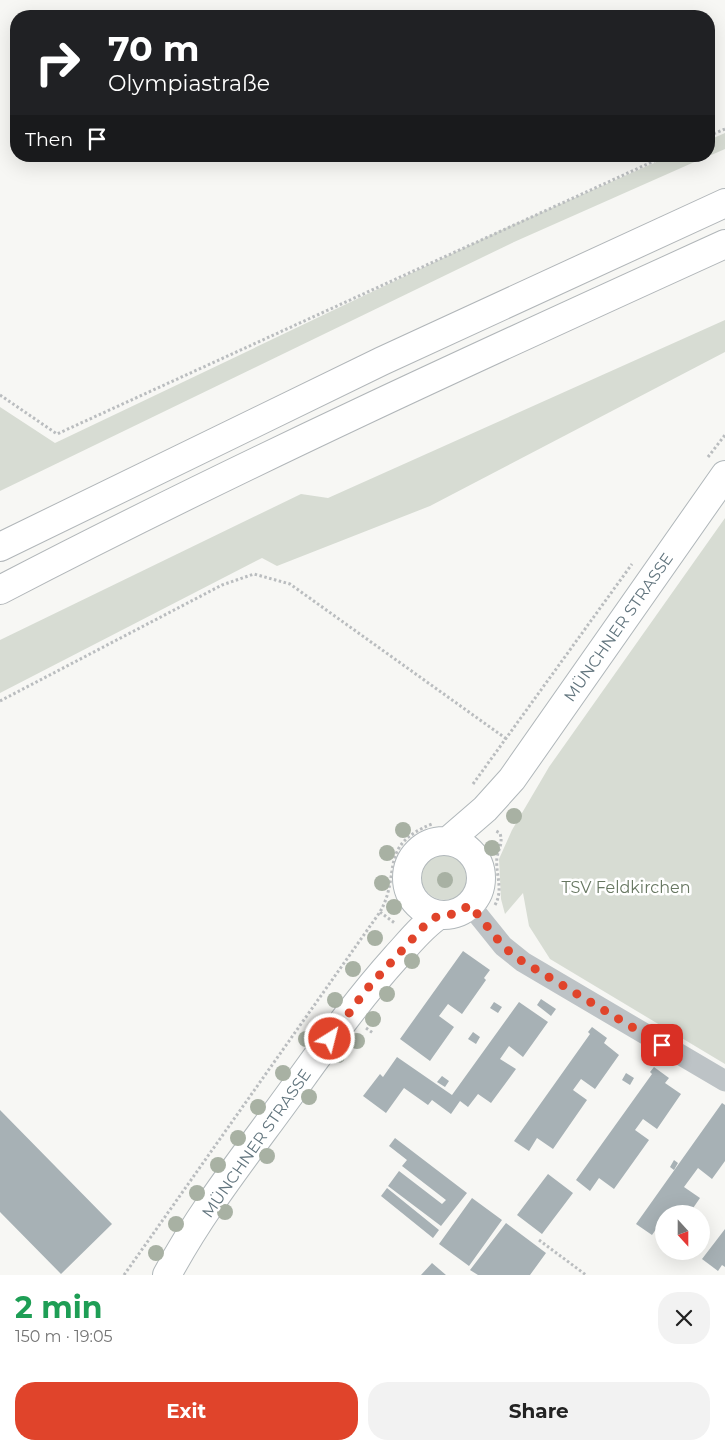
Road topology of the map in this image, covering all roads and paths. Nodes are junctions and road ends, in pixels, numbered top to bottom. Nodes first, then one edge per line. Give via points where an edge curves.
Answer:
1 (651, 162) edge
2 (725, 203) edge
3 (725, 244) edge
4 (0, 395) edge
5 (725, 435) edge
6 (715, 469) edge
7 (0, 548) edge
8 (636, 557) dead end
9 (0, 590) edge
10 (0, 701) edge
11 (500, 734) dead end
12 (512, 779) junction
13 (469, 789) dead end
14 (490, 826) junction
15 (441, 832) junction
16 (479, 863) junction
17 (412, 897) junction
18 (476, 912) junction
19 (439, 915) junction
20 (366, 990) junction
21 (725, 1082) edge
22 (539, 1240) dead end
23 (124, 1275) edge
24 (167, 1275) edge
25 (586, 1275) edge

1 - 4 path via 57,434
2 - 7 main road via 382,361
3 - 9 main road via 408,388 115,530
5 - 6 path
6 - 12 main road, MÜNCHNER STRASSE
8 - 13 path
10 - 11 path via 222,584 254,574 290,584
12 - 14 main road, MÜNCHNER STRASSE
12 - 15 main road, MÜNCHNER STRASSE via 485,809
14 - 16 main road, MÜNCHNER STRASSE via 480,848
14 - 18 path via 500,833 502,843 497,856 499,897
15 - 16 main road via 467,848
15 - 17 main road, MÜNCHNER STRASSE via 440,840 424,846 412,858 407,874
15 - 23 path via 406,838 397,850 392,862 390,889 380,912
16 - 18 main road, MÜNCHNER STRASSE via 481,886
17 - 19 main road via 424,909
17 - 20 main road, MÜNCHNER STRASSE via 403,922
18 - 19 main road, MÜNCHNER STRASSE
18 - 21 street via 503,946 523,962
19 - 20 main road, MÜNCHNER STRASSE via 426,924
20 - 24 main road, MÜNCHNER STRASSE via 234,1171 180,1250
22 - 25 path

